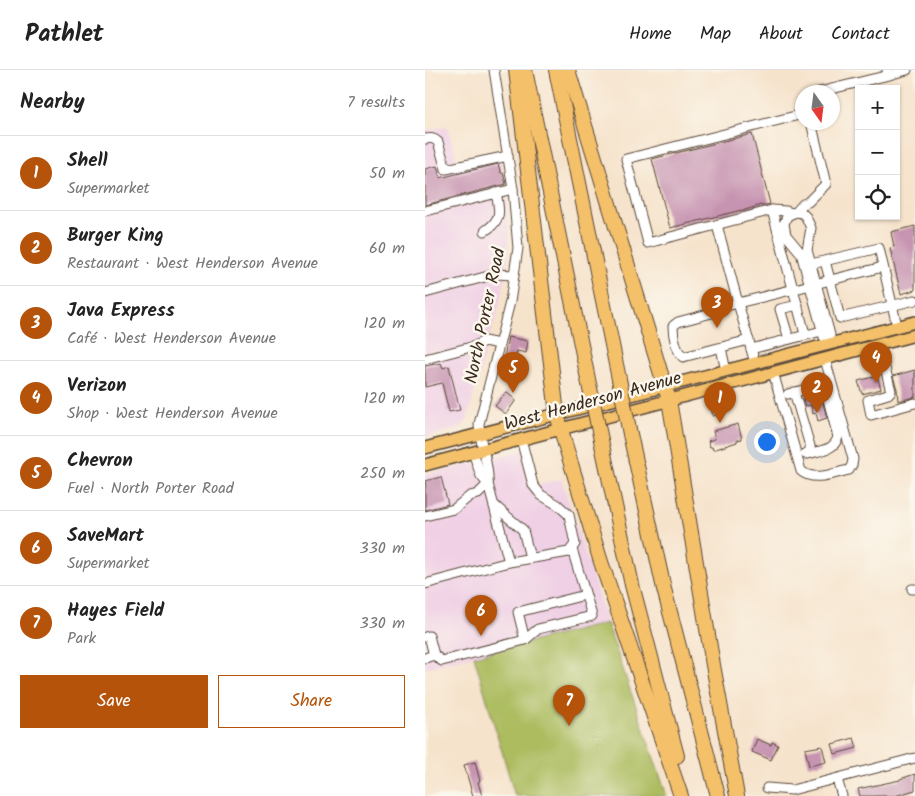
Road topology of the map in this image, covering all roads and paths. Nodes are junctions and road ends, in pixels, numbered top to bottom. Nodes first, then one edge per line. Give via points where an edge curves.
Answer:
1 (494, 70) edge
2 (516, 70) edge
3 (525, 70) edge
4 (556, 70) edge
5 (568, 70) edge
6 (907, 70) edge
7 (888, 72) edge
8 (840, 86) edge
9 (795, 116) edge
10 (813, 130) edge
11 (425, 140) edge
12 (508, 156) junction
13 (513, 189) junction
14 (496, 193) junction
15 (808, 202) junction
16 (772, 210) junction
17 (425, 211) edge
18 (794, 212) junction
19 (806, 217) junction
20 (717, 225) junction
21 (485, 231) dead end
22 (825, 261) junction
23 (808, 265) junction
24 (883, 267) junction
25 (514, 275) junction
26 (830, 279) junction
27 (812, 284) junction
28 (794, 289) junction
29 (425, 293) edge
30 (915, 300) edge
31 (738, 303) junction
32 (798, 305) junction
33 (892, 305) junction
34 (915, 323) edge
35 (897, 326) junction
36 (822, 331) junction
37 (805, 334) junction
38 (915, 335) edge
39 (789, 339) junction
40 (499, 344) junction
41 (828, 344) junction
42 (750, 345) junction
43 (879, 345) junction
44 (721, 348) junction
45 (858, 350) junction
46 (425, 359) edge
47 (825, 359) junction
48 (755, 364) junction
49 (727, 371) junction
50 (773, 372) junction
51 (828, 383) junction
52 (794, 392) junction
53 (667, 393) junction
54 (780, 396) junction
55 (915, 403) edge
56 (559, 421) junction
57 (479, 434) junction
58 (521, 439) junction
59 (450, 442) junction
60 (425, 448) edge
61 (478, 451) junction
62 (425, 454) edge
63 (808, 454) junction
64 (797, 456) junction
65 (425, 464) edge
66 (488, 484) junction
67 (494, 505) junction
68 (425, 516) edge
69 (573, 550) junction
70 (530, 558) junction
71 (509, 562) junction
72 (425, 584) edge
73 (585, 595) junction
74 (425, 637) edge
75 (525, 640) junction
76 (430, 657) edge
77 (915, 758) edge
78 (837, 778) junction
79 (767, 788) dead end
80 (681, 796) edge
81 (688, 796) edge
82 (718, 796) edge
83 (737, 796) edge
84 (842, 796) edge

1 - 12 street, North Porter Road
2 - 56 highway
3 - 81 highway, bridge via 646,641
4 - 82 highway, bridge via 664,589
5 - 53 highway
6 - 7 street
7 - 8 street
9 - 20 street via 626,159 648,243
10 - 15 street via 826,184
11 - 12 street via 431,138 438,142 446,169
12 - 13 street, North Porter Road
13 - 14 street
13 - 25 street, North Porter Road via 519,248
14 - 17 street
14 - 21 street via 500,214
15 - 18 street
15 - 19 street
16 - 18 street
16 - 20 street
16 - 28 street
18 - 19 street
18 - 23 street via 785,220 784,230
19 - 23 street via 812,234 807,250
20 - 31 street
22 - 23 street
22 - 24 street via 879,248
22 - 26 street
23 - 27 street
24 - 26 street
24 - 33 street
25 - 29 street via 496,274
25 - 40 street, North Porter Road
26 - 27 street
26 - 33 street via 840,318
27 - 28 street
27 - 36 street
27 - 41 street via 830,335
28 - 31 street
28 - 32 street
30 - 33 street
31 - 42 street
31 - 44 street via 673,326 683,358
32 - 37 street
32 - 39 street via 780,309
33 - 35 street
34 - 35 main road, West Henderson Avenue
34 - 45 main road via 897,334 861,344
35 - 41 main road, West Henderson Avenue
36 - 37 street
36 - 41 street
37 - 39 street
38 - 43 main road, West Henderson Avenue
39 - 42 street
40 - 46 street via 484,341
40 - 57 street, North Porter Road
41 - 48 main road, West Henderson Avenue
41 - 50 main road via 823,353 778,365
42 - 44 street
42 - 48 street
43 - 45 main road, West Henderson Avenue
43 - 55 street via 891,391 867,400 871,414
44 - 49 street
45 - 47 main road, West Henderson Avenue
47 - 50 main road, West Henderson Avenue
47 - 51 street
48 - 49 main road, West Henderson Avenue
49 - 53 main road, West Henderson Avenue
50 - 53 main road, West Henderson Avenue
50 - 54 street
51 - 52 street
51 - 63 street via 838,437 831,448
51 - 64 street via 853,459 852,465 849,470 813,477 801,471
52 - 54 street
52 - 63 street via 809,446
53 - 56 main road, West Henderson Avenue
53 - 83 highway
54 - 64 street
56 - 57 main road, West Henderson Avenue
56 - 58 main road, West Henderson Avenue
56 - 80 highway via 607,583
57 - 59 main road, West Henderson Avenue
57 - 61 street, North Porter Road
58 - 61 main road, West Henderson Avenue
58 - 69 street via 533,485 541,495 569,515 575,544
59 - 60 main road, West Henderson Avenue
59 - 62 main road
61 - 65 main road, West Henderson Avenue
61 - 66 street, North Porter Road via 481,476
63 - 64 street
66 - 67 street, North Porter Road
66 - 68 street via 479,494 470,496 454,509
67 - 70 street via 523,530
67 - 71 street, North Porter Road
69 - 70 street
69 - 73 street
70 - 71 street
71 - 72 street
73 - 75 street via 592,616 538,629
73 - 75 street via 518,612
74 - 76 street via 429,636
75 - 76 street via 442,661
77 - 78 street
78 - 79 street via 792,790
78 - 84 street

